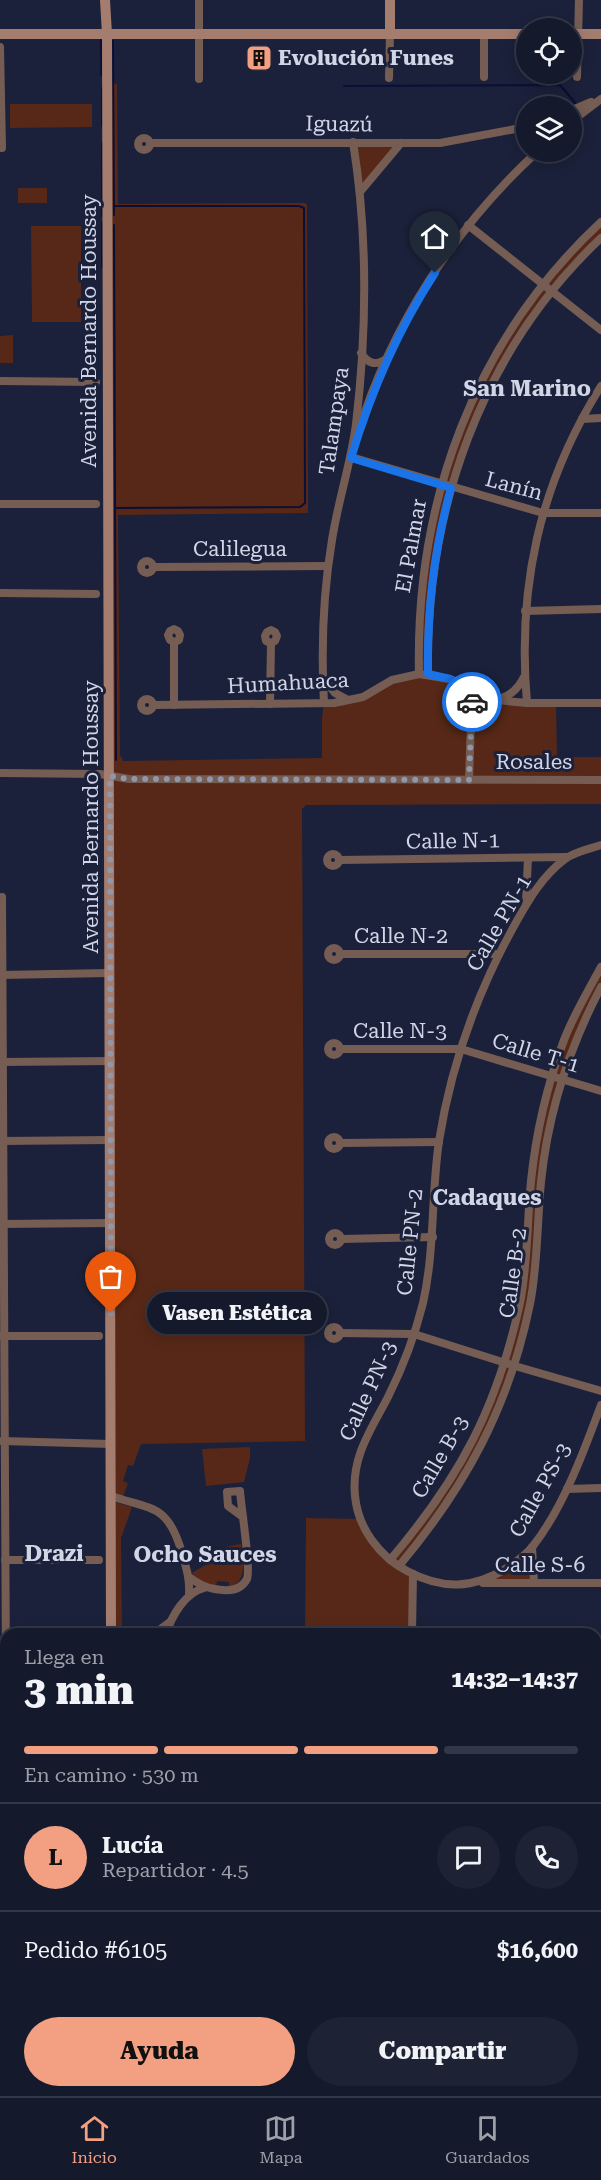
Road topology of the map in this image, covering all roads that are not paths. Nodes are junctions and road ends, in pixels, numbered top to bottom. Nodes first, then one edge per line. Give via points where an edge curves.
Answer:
1 (105, 0) edge
2 (199, 0) edge
3 (390, 0) edge
4 (579, 0) edge
5 (577, 18) edge
6 (0, 34) edge
7 (107, 34) junction
8 (199, 34) junction
9 (390, 34) junction
10 (484, 34) junction
11 (516, 34) edge
12 (582, 34) edge
13 (601, 34) edge
14 (0, 47) edge
15 (484, 77) dead end
16 (389, 78) dead end
17 (199, 79) dead end
18 (601, 98) edge
19 (582, 106) edge
20 (582, 113) edge
21 (516, 129) edge
22 (353, 142) junction
23 (150, 143) dead end
24 (400, 143) junction
25 (2, 148) dead end
26 (527, 162) edge
27 (360, 192) junction
28 (601, 222) edge
29 (468, 225) junction
30 (601, 238) edge
31 (543, 285) junction
32 (552, 292) junction
33 (601, 330) edge
34 (361, 353) junction
35 (386, 359) junction
36 (0, 381) edge
37 (96, 382) dead end
38 (601, 386) edge
39 (601, 418) edge
40 (582, 419) junction
41 (351, 458) junction
42 (441, 484) junction
43 (451, 488) junction
44 (0, 504) edge
45 (96, 504) dead end
46 (543, 513) junction
47 (601, 513) edge
48 (328, 566) junction
49 (153, 567) dead end
50 (422, 577) junction
51 (432, 577) junction
52 (0, 593) edge
53 (96, 594) dead end
54 (601, 609) edge
55 (525, 611) junction
56 (174, 642) dead end
57 (271, 642) dead end
58 (419, 674) junction
59 (428, 674) junction
60 (322, 676) junction
61 (525, 676) junction
62 (472, 691) junction
63 (348, 700) junction
64 (496, 700) junction
65 (324, 703) junction
66 (527, 703) junction
67 (270, 704) junction
68 (601, 704) edge
69 (153, 705) dead end
70 (174, 705) junction
71 (0, 773) edge
72 (110, 776) junction
73 (469, 780) junction
74 (601, 780) edge
75 (601, 845) edge
76 (566, 857) junction
77 (528, 858) junction
78 (339, 860) dead end
79 (2, 897) dead end
80 (526, 904) junction
81 (340, 954) dead end
82 (499, 954) junction
83 (601, 967) edge
84 (110, 973) junction
85 (1, 975) edge
86 (601, 987) edge
87 (340, 1049) dead end
88 (461, 1049) junction
89 (111, 1061) junction
90 (1, 1062) edge
91 (552, 1077) junction
92 (562, 1079) junction
93 (601, 1091) edge
94 (111, 1140) junction
95 (1, 1141) edge
96 (439, 1142) junction
97 (340, 1143) dead end
98 (111, 1223) junction
99 (2, 1224) edge
100 (432, 1237) junction
101 (340, 1239) dead end
102 (340, 1333) dead end
103 (414, 1334) junction
104 (2, 1336) edge
105 (99, 1336) dead end
106 (505, 1363) junction
107 (514, 1366) junction
108 (601, 1391) edge
109 (601, 1406) edge
110 (2, 1441) edge
111 (111, 1444) junction
112 (454, 1475) junction
113 (462, 1480) junction
114 (601, 1488) edge
115 (567, 1489) junction
116 (111, 1496) junction
117 (243, 1517) dead end
118 (532, 1547) junction
119 (5, 1560) junction
120 (99, 1560) dead end
121 (390, 1560) junction
122 (401, 1568) junction
123 (413, 1574) junction
124 (189, 1577) junction
125 (479, 1583) junction
126 (534, 1583) junction
127 (601, 1583) edge
128 (204, 1588) junction
129 (189, 1594) junction
130 (170, 1622) junction
131 (6, 1628) edge
132 (111, 1628) edge
133 (162, 1628) edge
134 (168, 1628) edge
135 (412, 1628) edge

1 - 7 main road, Avenida Bernardo Houssay
2 - 8 street
3 - 9 main road
4 - 5 street
6 - 7 main road
7 - 8 main road
7 - 72 main road, Avenida Bernardo Houssay
8 - 9 main road
8 - 17 street
9 - 10 main road
9 - 16 street
10 - 11 main road
10 - 15 street
12 - 13 main road
14 - 25 street
18 - 19 street
18 - 20 street
21 - 24 street, Iguazú via 440,143
22 - 23 street, Iguazú
22 - 24 street, Iguazú
22 - 27 street, Talampaya
24 - 27 street
26 - 29 street
27 - 34 street, Talampaya via 364,288
28 - 31 street, El Palmar
29 - 31 street
29 - 35 street via 424,289
30 - 32 street, El Palmar
31 - 32 street
31 - 42 street, El Palmar via 480,384
32 - 33 street
32 - 43 street, El Palmar via 494,380
34 - 35 street via 372,364
34 - 41 street, Talampaya
35 - 41 street
36 - 37 street
38 - 40 street
39 - 40 street
40 - 46 street
41 - 42 street, Lanín
41 - 48 street, Talampaya
42 - 43 street, Lanín
42 - 50 street, El Palmar
43 - 46 street, Lanín
43 - 51 street, El Palmar
44 - 45 street
46 - 47 street, Lanín
46 - 55 street
48 - 49 street, Calilegua
48 - 60 street, Talampaya
50 - 51 street
50 - 58 street, El Palmar
51 - 59 street, El Palmar
52 - 53 street
54 - 55 street
55 - 61 street
56 - 70 street
57 - 67 street
58 - 59 street, Humahuaca
58 - 63 street, Humahuaca via 392,680 363,697
59 - 62 street, Humahuaca via 463,684
60 - 63 street via 335,693
60 - 65 street, Talampaya
61 - 64 street via 507,697
61 - 66 street
62 - 64 street, Humahuaca
62 - 73 street
63 - 65 street, Humahuaca
64 - 66 street, Humahuaca
65 - 67 street, Humahuaca
66 - 68 street, Humahuaca
67 - 70 street, Humahuaca
69 - 70 street, Humahuaca
71 - 72 street, Rosales
72 - 73 street, Rosales
72 - 84 main road, Avenida Bernardo Houssay
73 - 74 street, Rosales
75 - 76 street, Calle PN-1
76 - 77 street, Calle N-1
76 - 80 street, Calle PN-1
77 - 78 street, Calle N-1
77 - 80 street
79 - 85 street
80 - 82 street, Calle PN-1
81 - 82 street, Calle N-2
82 - 88 street, Calle PN-1
83 - 91 street, Calle B-2 via 564,1039
84 - 85 street
84 - 89 main road, Avenida Bernardo Houssay
85 - 90 street
86 - 92 street, Calle B-2 via 573,1043
87 - 88 street, Calle N-3
88 - 91 street, Calle T-1
88 - 96 street, Calle PN-2
89 - 90 street
89 - 94 main road, Avenida Bernardo Houssay
90 - 95 street
91 - 92 street, Calle T-1
91 - 106 street, Calle B-2 via 539,1125 520,1301
92 - 93 street, Calle T-1
92 - 107 street, Calle B-2 via 549,1127 541,1182 530,1303
94 - 95 street
94 - 98 main road, Avenida Bernardo Houssay
95 - 99 street
96 - 97 street
96 - 100 street, Calle PN-2
98 - 99 street
98 - 111 main road, Avenida Bernardo Houssay
99 - 104 street
100 - 101 street
100 - 103 street, Calle PN-2
102 - 103 street
103 - 106 street
103 - 121 street, Calle PN-3 via 360,1450 354,1474 360,1519
104 - 105 street
104 - 110 street
106 - 107 street
106 - 112 street, Calle B-3 via 486,1413
107 - 108 street
107 - 113 street, Calle B-3
109 - 115 street, Calle PS-3
110 - 111 street
110 - 119 street
111 - 116 main road, Avenida Bernardo Houssay
112 - 113 street
112 - 121 street, Calle B-3
113 - 122 street, Calle B-3
114 - 115 street
115 - 118 street, Calle PS-3
116 - 124 street via 147,1507 169,1520
116 - 132 main road, Avenida Bernardo Houssay
117 - 128 street via 247,1579 237,1589 228,1591
118 - 125 street, Calle PS-3 via 518,1561
118 - 126 street
119 - 120 street
119 - 131 street
121 - 122 street, Calle PS-3
122 - 123 street, Calle PS-3
123 - 125 street, Calle PS-3 via 438,1583
123 - 135 street
124 - 128 street
124 - 129 street
125 - 126 street, Calle S-6
126 - 127 street, Calle S-6
128 - 129 street
129 - 130 street
130 - 133 street
130 - 134 street

